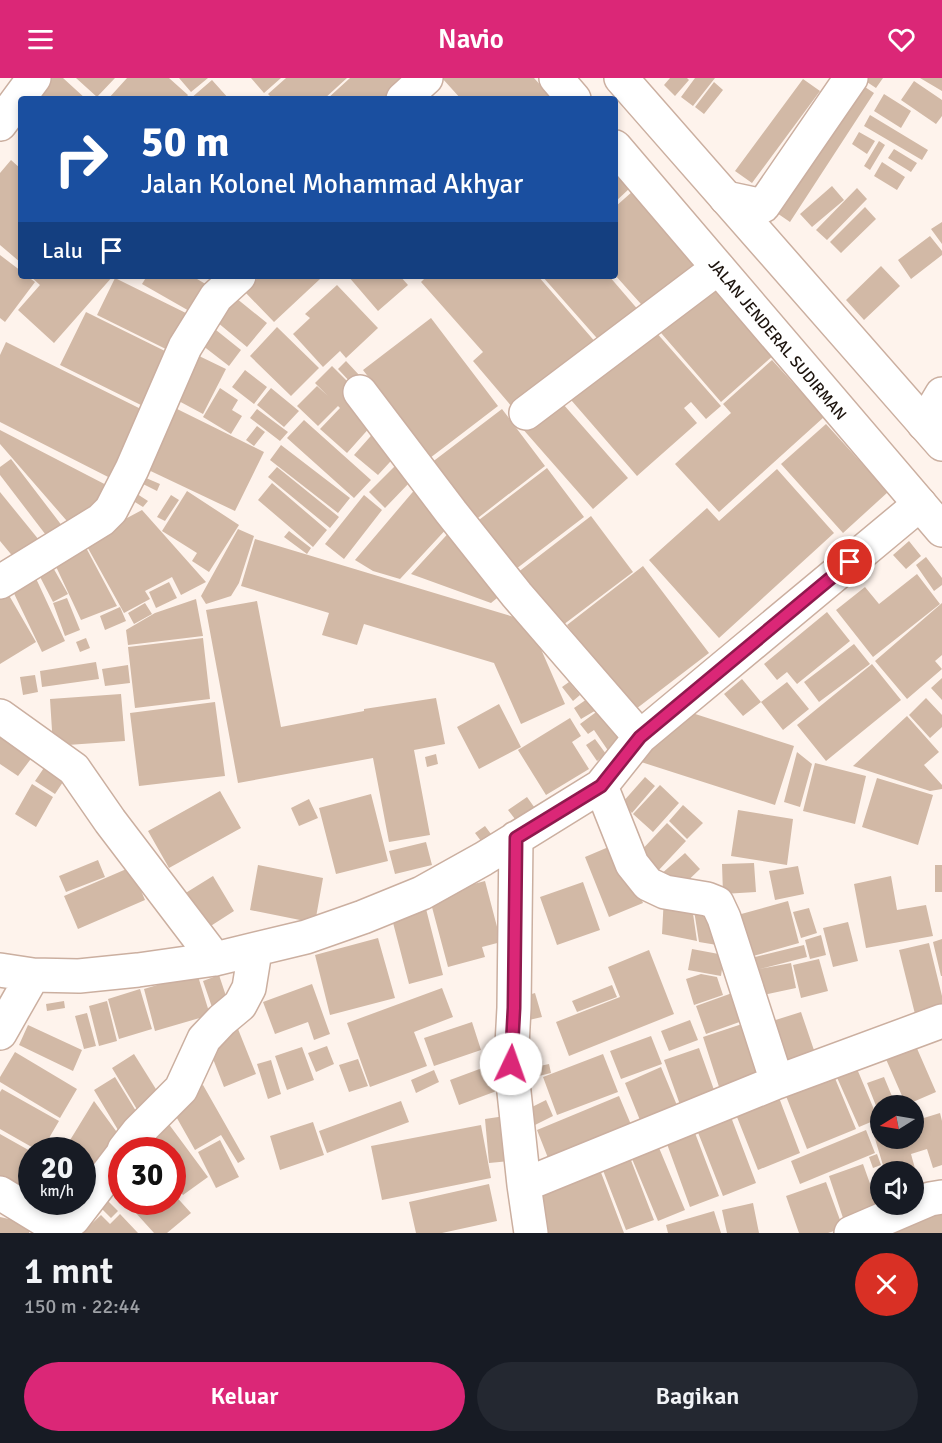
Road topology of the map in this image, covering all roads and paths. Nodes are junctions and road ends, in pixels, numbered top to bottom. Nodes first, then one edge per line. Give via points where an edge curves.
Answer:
1 (34, 78) edge
2 (426, 78) edge
3 (556, 78) edge
4 (621, 78) edge
5 (851, 78) edge
6 (21, 96) edge
7 (406, 96) edge
8 (571, 96) edge
9 (18, 100) edge
10 (0, 124) edge
11 (618, 151) edge
12 (726, 198) junction
13 (718, 268) junction
14 (236, 279) edge
15 (360, 392) dead end
16 (942, 394) edge
17 (526, 413) dead end
18 (933, 434) edge
19 (920, 504) junction
20 (942, 531) edge
21 (0, 582) edge
22 (0, 716) edge
23 (640, 737) junction
24 (601, 786) junction
25 (516, 838) junction
26 (255, 951) junction
27 (214, 959) junction
28 (0, 970) edge
29 (33, 975) junction
30 (942, 1021) edge
31 (0, 1033) edge
32 (777, 1082) junction
33 (134, 1137) edge
34 (108, 1174) edge
35 (524, 1185) junction
36 (0, 1193) edge
37 (942, 1197) edge
38 (531, 1233) edge
39 (851, 1233) edge

1 - 6 street
2 - 7 street
3 - 8 street
4 - 12 street
5 - 12 street via 763,206
9 - 10 street
11 - 13 street, JALAN JENDERAL SUDIRMAN
12 - 18 street
13 - 17 street
13 - 19 street, JALAN JENDERAL SUDIRMAN
14 - 21 street via 216,297 185,347 111,510
15 - 23 street via 517,595
16 - 18 street
19 - 20 street, JALAN JENDERAL SUDIRMAN
19 - 23 street
22 - 27 street via 74,769
23 - 24 street
24 - 25 street
24 - 32 street via 632,864 648,884 665,892 717,903
25 - 26 street via 422,893 306,937
25 - 35 street via 511,1064
26 - 27 street
26 - 33 street via 249,988 240,1005 204,1040 181,1089
27 - 29 street via 79,976
28 - 29 street
29 - 31 street
30 - 32 street
32 - 35 street
34 - 36 street via 73,1220 62,1223 51,1224
35 - 38 street
37 - 39 street via 930,1198

